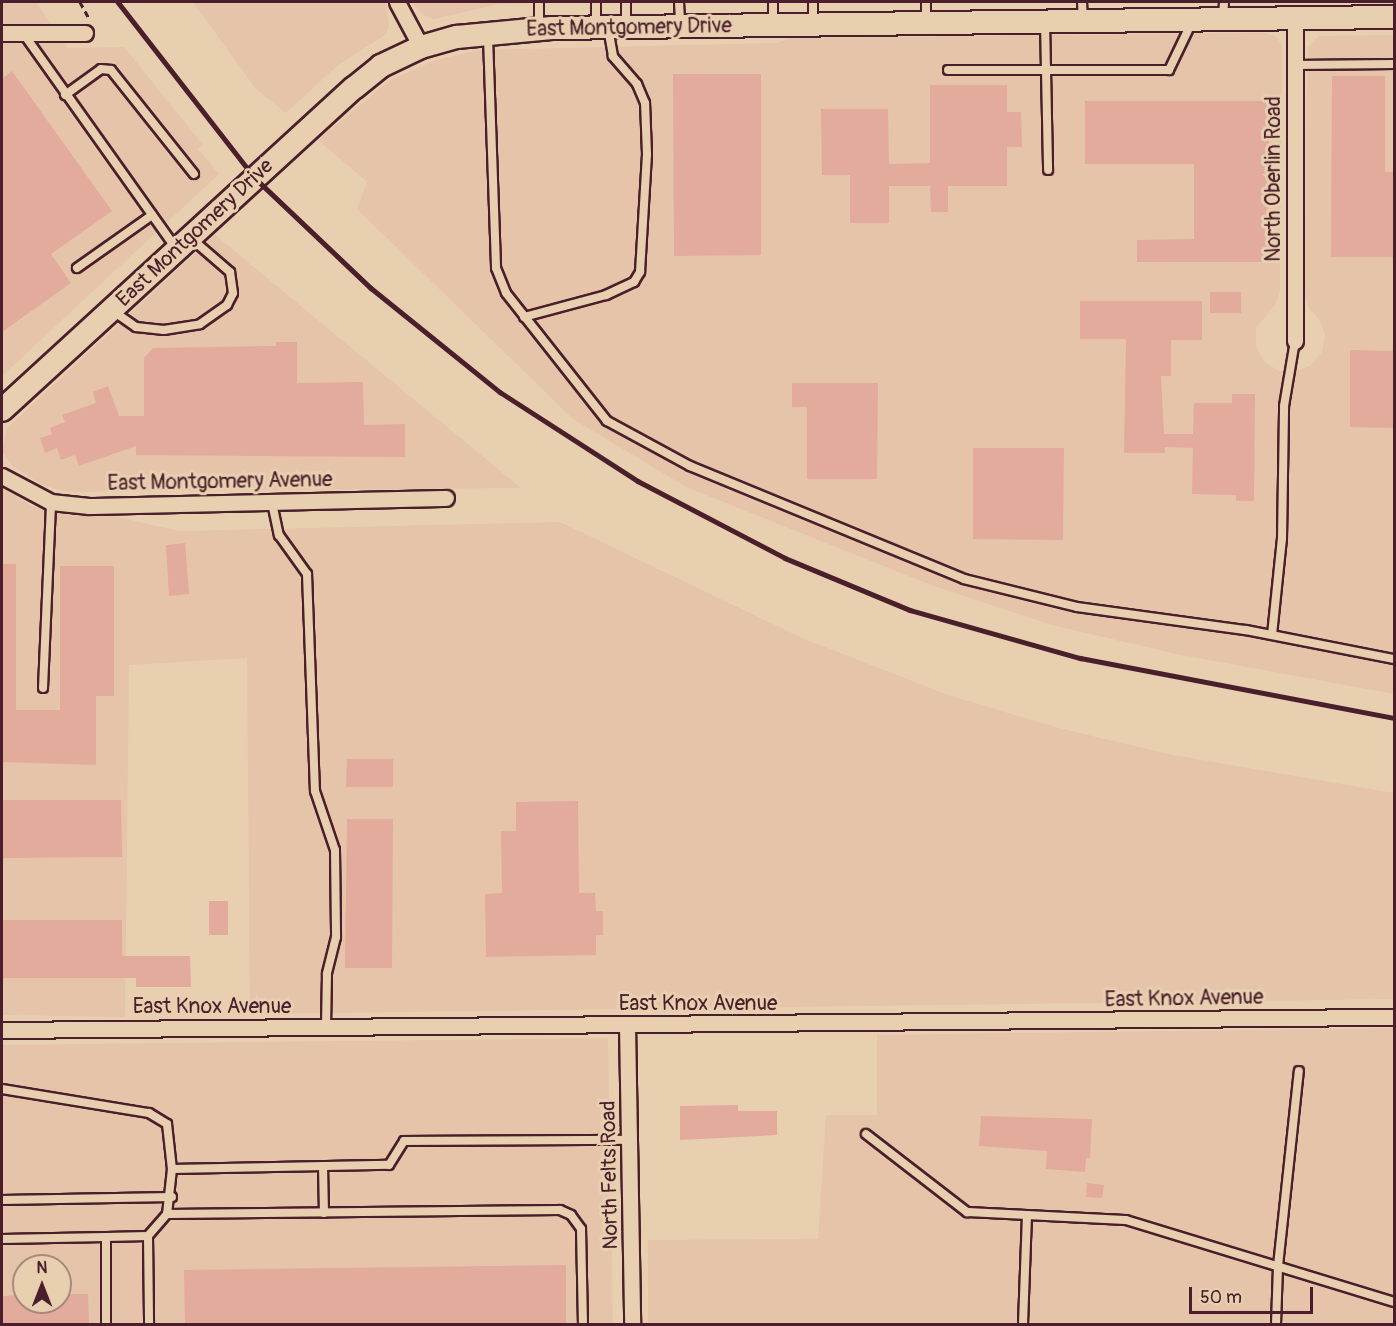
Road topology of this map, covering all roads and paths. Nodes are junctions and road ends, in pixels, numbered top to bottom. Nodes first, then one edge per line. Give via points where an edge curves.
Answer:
1 (397, 2) edge
2 (539, 2) edge
3 (596, 2) edge
4 (626, 2) edge
5 (680, 2) edge
6 (773, 2) edge
7 (813, 2) edge
8 (1224, 10) edge
9 (1083, 11) edge
10 (926, 12) edge
11 (1395, 17) edge
12 (1295, 18) junction
13 (1194, 19) junction
14 (1045, 21) junction
15 (813, 24) junction
16 (773, 25) junction
17 (680, 26) junction
18 (610, 27) junction
19 (539, 28) junction
20 (2, 33) edge
21 (23, 33) junction
22 (85, 33) dead end
23 (488, 33) junction
24 (421, 47) junction
25 (1295, 64) junction
26 (1395, 64) edge
27 (948, 69) dead end
28 (1046, 70) junction
29 (65, 95) junction
30 (1048, 170) dead end
31 (194, 174) dead end
32 (152, 215) junction
33 (184, 244) junction
34 (77, 268) dead end
35 (111, 310) junction
36 (524, 317) junction
37 (1294, 341) joint
38 (2, 410) edge
39 (2, 476) edge
40 (446, 498) dead end
41 (51, 502) junction
42 (272, 503) junction
43 (1272, 635) junction
44 (1395, 659) edge
45 (43, 688) dead end
46 (1395, 1017) edge
47 (627, 1025) junction
48 (326, 1028) junction
49 (2, 1030) edge
50 (1299, 1071) dead end
51 (2, 1089) edge
52 (866, 1134) dead end
53 (630, 1140) junction
54 (322, 1166) junction
55 (172, 1169) junction
56 (172, 1197) junction
57 (2, 1200) edge
58 (324, 1213) junction
59 (167, 1214) junction
60 (1027, 1215) junction
61 (148, 1236) junction
62 (106, 1237) junction
63 (2, 1239) edge
64 (1278, 1266) junction
65 (1395, 1302) edge
66 (106, 1324) edge
67 (149, 1324) edge
68 (583, 1324) edge
69 (632, 1324) edge
70 (1023, 1324) edge
71 (1276, 1324) edge

1 - 24 street
2 - 19 lane
3 - 18 lane
4 - 18 lane
5 - 17 lane
6 - 16 lane
7 - 15 lane
8 - 12 main road, East Montgomery Drive
8 - 13 main road, East Montgomery Drive
9 - 13 main road, East Montgomery Drive
9 - 14 main road, East Montgomery Drive
10 - 14 main road, East Montgomery Drive
10 - 15 main road, East Montgomery Drive
11 - 12 main road, East Montgomery Drive
12 - 25 street, North Oberlin Road
13 - 28 lane via 1169,70
14 - 28 lane
15 - 16 main road, East Montgomery Drive
16 - 17 main road, East Montgomery Drive
17 - 18 main road, East Montgomery Drive
18 - 19 main road, East Montgomery Drive
18 - 36 lane via 613,56 637,84 645,103 647,154 640,272 634,282 606,295
19 - 23 main road, East Montgomery Drive
20 - 21 street
21 - 22 street
21 - 29 lane
23 - 24 main road, East Montgomery Drive
23 - 36 lane via 493,255 506,293
24 - 33 main road, East Montgomery Drive via 381,66 354,88
25 - 26 lane
25 - 37 street, North Oberlin Road
27 - 28 lane
28 - 30 lane
29 - 31 lane via 101,69 111,70
29 - 32 lane
32 - 33 lane
32 - 34 lane
33 - 35 main road, East Montgomery Drive
33 - 35 lane via 230,272 233,293 227,305 200,324 164,330 136,327
35 - 38 main road, East Montgomery Drive
36 - 43 lane via 607,421 690,466 964,579 1077,607
37 - 43 lane via 1284,406 1282,539
39 - 41 street, East Montgomery Avenue
40 - 42 street, East Montgomery Avenue
41 - 42 street, East Montgomery Avenue via 126,507
41 - 45 lane
42 - 48 lane via 279,536 307,574 315,791 335,850 336,938 327,974
43 - 44 lane
46 - 47 street, East Knox Avenue
47 - 48 street, East Knox Avenue
47 - 53 street, North Felts Road
48 - 49 street, East Knox Avenue
50 - 64 lane
51 - 55 lane via 161,1118 171,1134
52 - 60 lane via 967,1212
53 - 54 lane via 404,1142 389,1165
53 - 69 street, North Felts Road
54 - 55 lane
54 - 58 lane
55 - 56 lane
56 - 57 lane
56 - 59 lane
58 - 59 lane
58 - 68 lane via 560,1210 571,1215 581,1229
59 - 61 lane
60 - 64 lane via 1126,1220
60 - 70 lane
61 - 62 lane
61 - 67 lane
62 - 63 lane
62 - 66 lane
64 - 65 lane
64 - 71 lane

